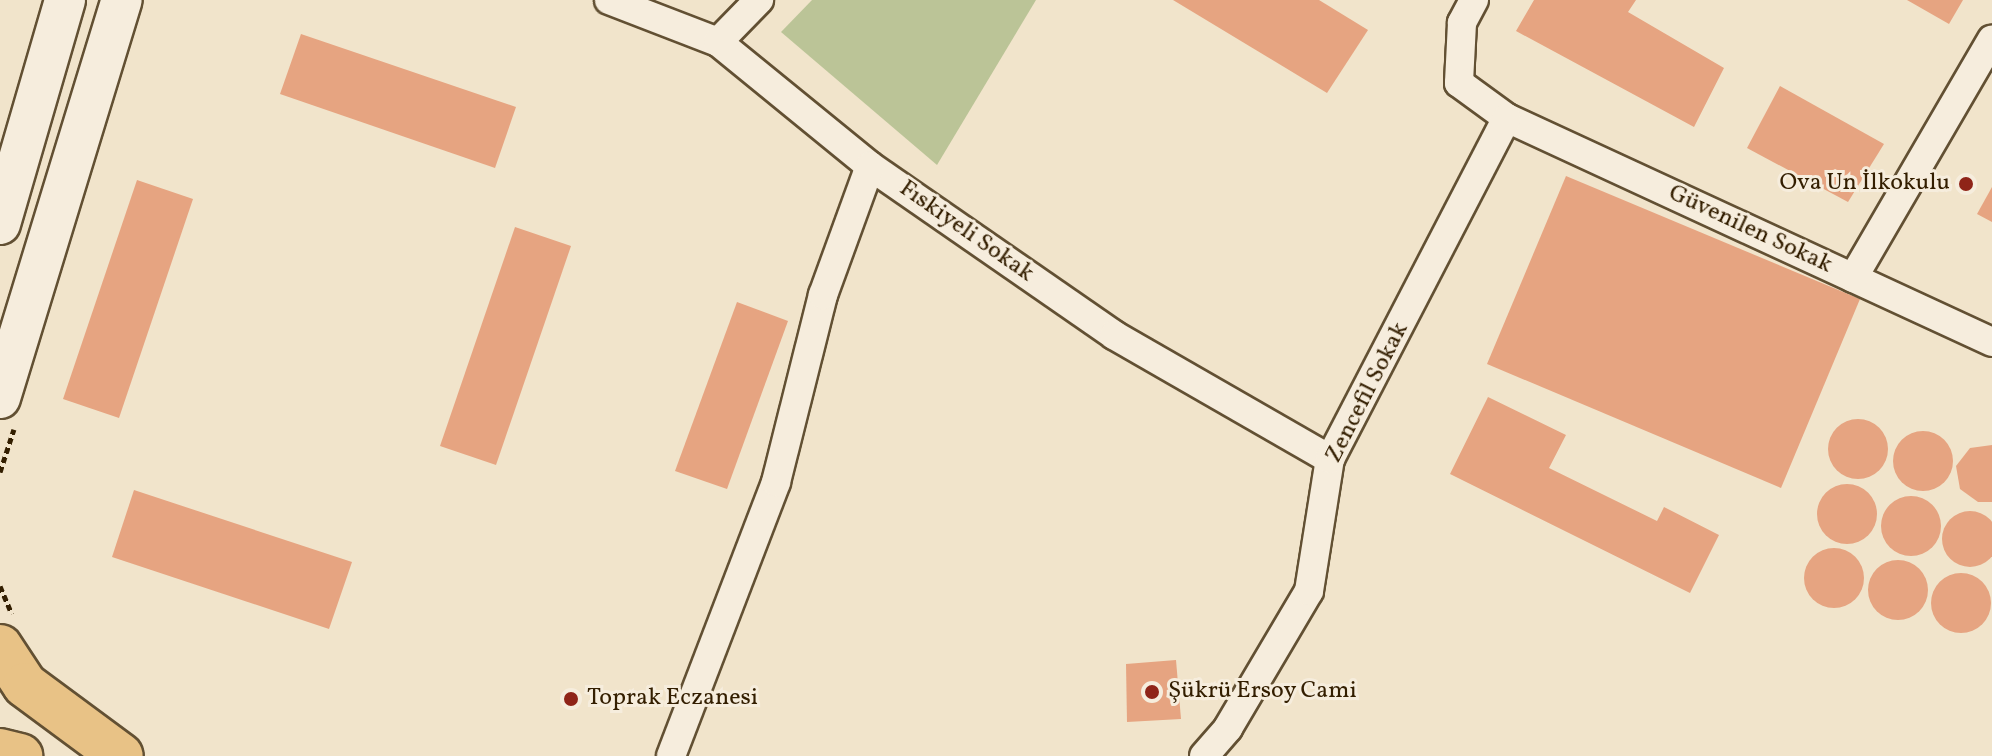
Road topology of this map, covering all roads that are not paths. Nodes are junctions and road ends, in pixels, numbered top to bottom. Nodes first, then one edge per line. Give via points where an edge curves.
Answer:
1 (65, 0) edge
2 (122, 0) edge
3 (609, 0) edge
4 (759, 0) edge
5 (1474, 0) edge
6 (1992, 39) edge
7 (718, 42) junction
8 (1507, 118) junction
9 (870, 166) junction
10 (0, 224) edge
11 (1853, 278) junction
12 (1992, 342) edge
13 (0, 398) edge
14 (1330, 459) junction
15 (0, 647) edge
16 (0, 751) edge
17 (20, 756) edge
18 (121, 756) edge
19 (671, 756) edge
20 (1204, 756) edge

1 - 10 main road
2 - 13 main road
3 - 7 street, Fıskiyeli Sokak
4 - 7 street
5 - 8 street, Güvenilen Sokak via 1462,23 1459,83
6 - 11 street
7 - 9 street, Fıskiyeli Sokak
8 - 11 street, Güvenilen Sokak
8 - 14 street, Zencefil Sokak
9 - 14 street, Fıskiyeli Sokak via 1114,335
9 - 19 street via 823,295 776,482
11 - 12 street, Güvenilen Sokak
14 - 20 street, Zencefil Sokak via 1309,591 1228,728
15 - 18 main road via 25,685
16 - 17 main road

